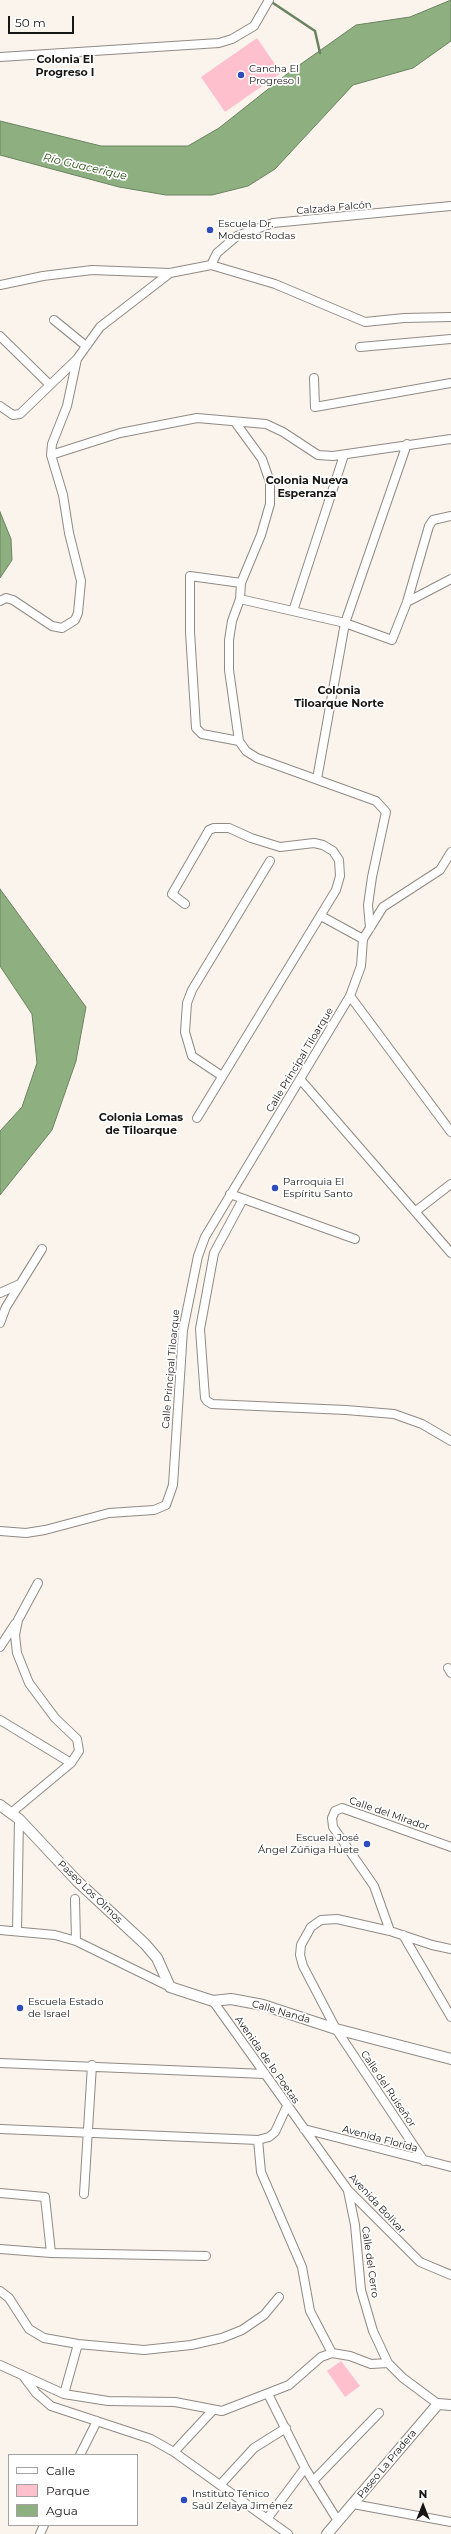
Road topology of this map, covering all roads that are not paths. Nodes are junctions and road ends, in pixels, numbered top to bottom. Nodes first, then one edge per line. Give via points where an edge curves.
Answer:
1 (267, 3) edge
2 (0, 57) edge
3 (451, 206) edge
4 (211, 265) junction
5 (170, 273) junction
6 (0, 285) edge
7 (451, 317) edge
8 (54, 320) dead end
9 (0, 336) edge
10 (451, 338) edge
11 (86, 346) junction
12 (360, 347) dead end
13 (77, 359) junction
14 (314, 378) dead end
15 (451, 383) edge
16 (50, 385) junction
17 (0, 406) edge
18 (235, 422) junction
19 (451, 439) edge
20 (407, 444) junction
21 (51, 455) junction
22 (344, 455) junction
23 (451, 516) edge
24 (451, 579) edge
25 (240, 584) junction
26 (240, 599) junction
27 (0, 601) edge
28 (406, 602) junction
29 (293, 611) junction
30 (345, 623) junction
31 (239, 741) junction
32 (317, 779) junction
33 (451, 852) edge
34 (270, 861) dead end
35 (185, 904) dead end
36 (321, 916) junction
37 (370, 928) junction
38 (363, 939) junction
39 (350, 996) junction
40 (222, 1076) junction
41 (300, 1079) junction
42 (197, 1118) dead end
43 (451, 1132) edge
44 (451, 1184) edge
45 (230, 1194) junction
46 (243, 1199) junction
47 (416, 1211) junction
48 (355, 1238) dead end
49 (42, 1249) dead end
50 (451, 1253) edge
51 (20, 1284) junction
52 (0, 1293) edge
53 (0, 1323) edge
54 (451, 1441) edge
55 (0, 1531) edge
56 (38, 1583) dead end
57 (18, 1620) junction
58 (0, 1647) edge
59 (0, 1720) edge
60 (71, 1763) junction
61 (0, 1805) edge
62 (15, 1816) junction
63 (451, 1846) edge
64 (76, 1899) dead end
65 (0, 1930) edge
66 (390, 1930) junction
67 (17, 1931) junction
68 (403, 1935) junction
69 (76, 1941) junction
70 (451, 1949) edge
71 (170, 1987) junction
72 (213, 2001) junction
73 (451, 2017) edge
74 (336, 2029) junction
75 (451, 2059) edge
76 (0, 2063) edge
77 (92, 2065) junction
78 (265, 2074) junction
79 (287, 2106) junction
80 (0, 2129) edge
81 (304, 2129) junction
82 (87, 2134) junction
83 (258, 2140) junction
84 (424, 2160) junction
85 (451, 2167) edge
86 (348, 2190) junction
87 (0, 2193) edge
88 (84, 2194) dead end
89 (0, 2249) edge
90 (51, 2253) junction
91 (206, 2256) dead end
92 (451, 2275) edge
93 (0, 2291) edge
94 (279, 2297) dead end
95 (78, 2344) junction
96 (332, 2353) junction
97 (388, 2363) junction
98 (0, 2365) edge
99 (24, 2377) junction
100 (64, 2394) junction
101 (268, 2394) junction
102 (438, 2404) junction
103 (451, 2405) edge
104 (213, 2410) junction
105 (379, 2413) dead end
106 (97, 2421) junction
107 (286, 2428) junction
108 (174, 2452) junction
109 (80, 2454) edge
110 (305, 2468) junction
111 (313, 2481) junction
112 (220, 2485) junction
113 (353, 2504) junction
114 (267, 2518) junction
115 (338, 2521) junction
116 (451, 2522) edge
117 (288, 2534) edge
118 (326, 2534) edge

1 - 2 street via 254,26 232,39 219,43
3 - 4 street, Calzada Falcón via 266,225 237,236 217,253
4 - 5 street
4 - 7 street via 275,284 365,322
5 - 6 street via 92,270 42,276
5 - 11 street via 100,327
8 - 11 street
9 - 16 street
10 - 12 street
11 - 13 street
13 - 16 street
13 - 21 street via 67,406 52,444
14 - 15 street via 314,406
16 - 17 street via 20,414 13,415
18 - 21 street via 197,418 120,433
18 - 22 street via 266,424 318,455
18 - 25 street via 262,459 270,482 268,510 261,534
19 - 20 street
20 - 22 street
20 - 30 street
21 - 27 street via 63,495 81,581 78,613 75,620 62,628 52,626 13,600 6,598
22 - 29 street
23 - 28 street via 433,520 429,526
24 - 28 street
25 - 26 street
25 - 31 street via 190,576 190,632 196,728 202,734
26 - 29 street
26 - 31 street via 232,621 228,655
28 - 30 street via 392,640
29 - 30 street
30 - 32 street
31 - 32 street via 246,751 257,758
32 - 37 street via 376,802 386,812 368,905
33 - 37 street via 440,870 383,907
34 - 40 street via 192,990 187,1003 185,1032 192,1056
35 - 36 street via 172,894 209,830 220,827 280,847 314,843 333,851 338,860 340,876 336,890
36 - 38 street
36 - 40 street
37 - 38 street
38 - 39 street, Calle Principal Tiloarque via 361,966
39 - 41 street, Calle Principal Tiloarque
39 - 43 street
40 - 42 street
41 - 45 street, Calle Principal Tiloarque
41 - 47 street
44 - 47 street
45 - 46 street
45 - 55 street, Calle Principal Tiloarque via 205,1237 190,1287 183,1330 174,1485 166,1505 154,1510 109,1513 26,1533
46 - 48 street
46 - 54 street via 214,1253 200,1329 207,1401 212,1404 394,1414 422,1424
47 - 50 street
49 - 51 street
51 - 52 street
51 - 53 street
56 - 57 street
57 - 58 street
57 - 60 street via 15,1635 17,1653 29,1683 55,1718 77,1739 80,1746
59 - 60 street
60 - 62 street
61 - 62 street, Paseo Los Olmos
62 - 67 street
62 - 71 street, Paseo Los Olmos via 77,1881 145,1944 157,1958
63 - 66 street, Calle del Mirador via 342,1808 335,1811 332,1818 333,1827 374,1886
64 - 69 street
65 - 67 street, Calle Nanda
66 - 68 street, Calle del Ruiseñor
66 - 74 street, Calle del Ruiseñor via 337,1919 320,1920 311,1927 301,1945 300,1955
67 - 69 street, Calle Nanda via 54,1935
68 - 70 street, Calle del Ruiseñor
68 - 73 street
69 - 71 street, Calle Nanda
71 - 72 street, Calle Nanda
72 - 74 street, Calle Nanda via 231,1999 263,2005
72 - 78 street, Avenida de lo Poetas
74 - 75 street, Calle Nanda
74 - 84 street, Calle del Ruiseñor
76 - 77 street
77 - 78 street
77 - 82 street
78 - 79 street, Avenida de lo Poetas
79 - 81 street, Avenida de lo Poetas
79 - 83 street via 275,2132
80 - 82 street
81 - 84 street, Avenida Florida
81 - 86 street, Avenida Bolívar
82 - 83 street
82 - 88 street
83 - 96 street via 261,2172 302,2267 310,2311
84 - 85 street, Avenida Florida
86 - 92 street, Avenida Bolívar via 420,2262
86 - 97 street, Calle del Cerro via 355,2224 361,2290 373,2331
87 - 90 street via 45,2197
89 - 90 street
90 - 91 street
93 - 95 street via 9,2298 29,2329 44,2338
94 - 95 street via 264,2315 247,2328 222,2338 191,2345 144,2350
95 - 100 street
96 - 97 street via 371,2364
96 - 101 street via 321,2357 289,2385
97 - 102 street, Calle del Cerro via 403,2378
98 - 99 street
99 - 100 street
99 - 106 street via 36,2393 51,2406
100 - 104 street via 108,2401 196,2404
101 - 104 street via 222,2411
101 - 107 street
102 - 103 street
102 - 113 street, Paseo La Pradera
104 - 108 street
105 - 111 street
106 - 108 street via 151,2439
106 - 109 street
107 - 110 street
107 - 112 street via 254,2448
108 - 112 street
110 - 111 street
110 - 114 street
111 - 115 street
112 - 114 street
113 - 115 street, Paseo La Pradera
113 - 116 street
114 - 117 street
115 - 118 street, Paseo La Pradera

